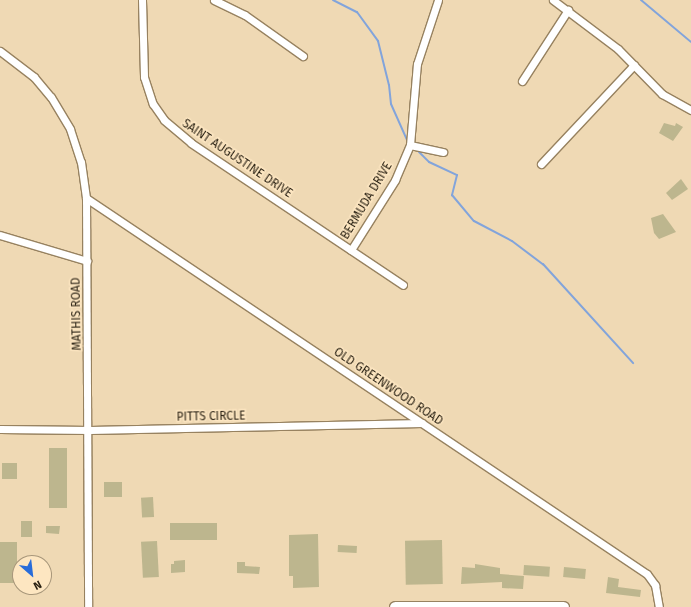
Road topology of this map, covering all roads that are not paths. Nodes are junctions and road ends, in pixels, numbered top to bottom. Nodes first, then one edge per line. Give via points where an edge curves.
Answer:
1 (142, 0) edge
2 (214, 0) edge
3 (438, 0) edge
4 (553, 0) edge
5 (568, 10) junction
6 (0, 51) edge
7 (303, 56) dead end
8 (634, 65) junction
9 (522, 81) dead end
10 (691, 110) edge
11 (410, 145) junction
12 (443, 152) dead end
13 (541, 164) dead end
14 (86, 198) junction
15 (0, 235) edge
16 (351, 250) junction
17 (87, 261) junction
18 (402, 285) dead end
19 (422, 423) junction
20 (0, 429) edge
21 (90, 430) junction
22 (88, 607) edge
23 (395, 607) edge
24 (563, 607) edge
25 (658, 607) edge

1 - 16 street, SAINT AUGUSTINE DRIVE via 144,77 153,104 164,120 191,143
2 - 7 street via 244,15
3 - 11 street, BERMUDA DRIVE via 418,64
4 - 5 street
5 - 8 street
5 - 9 street
6 - 14 street, MATHIS ROAD via 34,77 65,117 81,162
8 - 10 street via 662,94
8 - 13 street
11 - 12 street
11 - 16 street, BERMUDA DRIVE via 395,180
14 - 17 street, MATHIS ROAD
14 - 19 street, OLD GREENWOOD ROAD
15 - 17 street
16 - 18 street, SAINT AUGUSTINE DRIVE
17 - 21 street, MATHIS ROAD
19 - 21 street, PITTS CIRCLE
19 - 25 street, OLD GREENWOOD ROAD via 647,574 655,586
20 - 21 street, PITTS CIRCLE
21 - 22 street, MATHIS ROAD
23 - 24 highway

